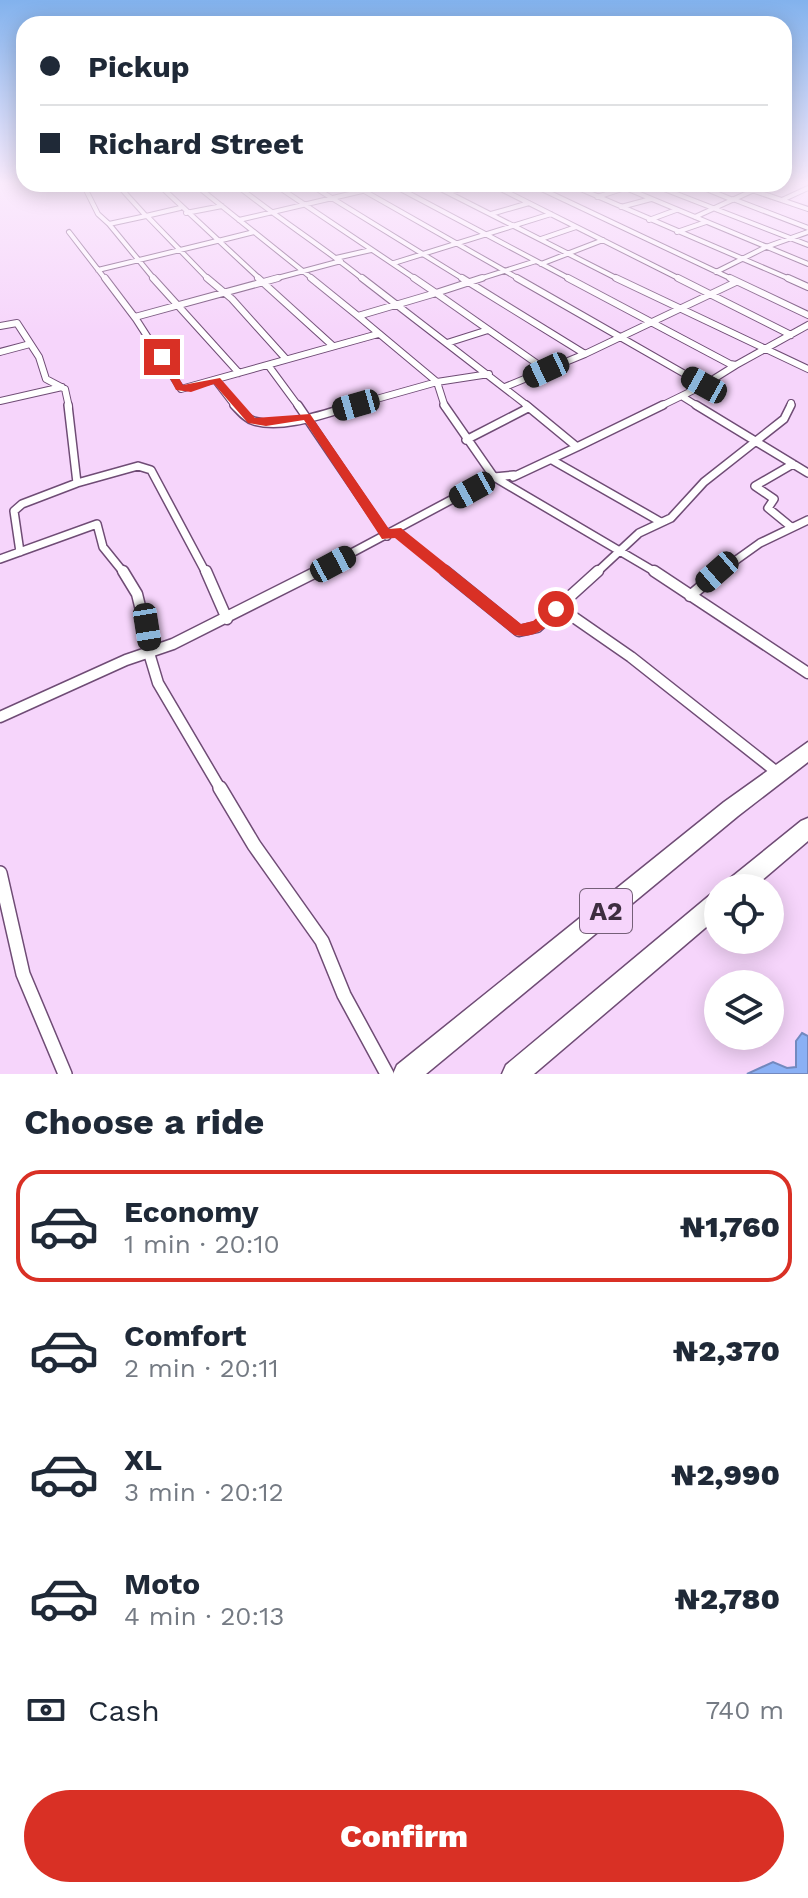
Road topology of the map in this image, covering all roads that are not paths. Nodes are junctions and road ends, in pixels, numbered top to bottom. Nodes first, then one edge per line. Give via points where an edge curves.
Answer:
1 (70, 233) edge
2 (116, 233) edge
3 (162, 233) edge
4 (209, 233) edge
5 (250, 233) edge
6 (255, 233) edge
7 (300, 233) edge
8 (346, 233) edge
9 (391, 233) edge
10 (438, 233) edge
11 (485, 233) edge
12 (494, 233) edge
13 (529, 233) edge
14 (558, 233) edge
15 (589, 233) edge
16 (634, 233) edge
17 (677, 233) edge
18 (735, 233) edge
19 (779, 233) edge
20 (801, 233) edge
21 (489, 235) junction
22 (791, 238) junction
23 (541, 239) junction
24 (603, 240) junction
25 (218, 241) junction
26 (457, 244) junction
27 (808, 245) edge
28 (766, 247) junction
29 (371, 250) junction
30 (179, 251) junction
31 (424, 253) junction
32 (569, 253) junction
33 (739, 259) junction
34 (338, 260) junction
35 (139, 261) junction
36 (539, 262) junction
37 (394, 263) junction
38 (808, 264) edge
39 (98, 270) junction
40 (304, 271) junction
41 (505, 272) junction
42 (716, 272) junction
43 (266, 282) junction
44 (470, 282) junction
45 (736, 282) junction
46 (808, 287) edge
47 (223, 293) junction
48 (436, 293) junction
49 (710, 294) junction
50 (181, 305) junction
51 (397, 305) junction
52 (679, 310) junction
53 (808, 315) edge
54 (358, 316) junction
55 (135, 317) junction
56 (653, 324) junction
57 (808, 325) edge
58 (0, 326) edge
59 (488, 330) junction
60 (378, 334) junction
61 (791, 335) junction
62 (620, 338) junction
63 (447, 343) junction
64 (30, 344) junction
65 (333, 346) junction
66 (764, 350) junction
67 (0, 352) edge
68 (585, 354) junction
69 (286, 359) junction
70 (268, 365) junction
71 (736, 365) junction
72 (808, 369) edge
73 (546, 370) junction
74 (239, 373) junction
75 (489, 374) junction
76 (216, 381) junction
77 (437, 382) junction
78 (704, 385) junction
79 (62, 387) junction
80 (505, 387) junction
81 (683, 397) junction
82 (0, 401) edge
83 (791, 403) dead end
84 (528, 408) junction
85 (306, 416) junction
86 (466, 440) junction
87 (754, 441) junction
88 (577, 447) junction
89 (552, 460) junction
90 (793, 464) junction
91 (808, 473) edge
92 (494, 477) junction
93 (513, 480) junction
94 (77, 483) junction
95 (808, 520) edge
96 (659, 521) junction
97 (790, 526) junction
98 (392, 534) junction
99 (621, 549) junction
100 (20, 552) junction
101 (0, 559) edge
102 (690, 596) junction
103 (556, 609) junction
104 (227, 619) junction
105 (150, 652) junction
106 (808, 673) edge
107 (0, 717) edge
108 (808, 751) edge
109 (779, 774) junction
110 (808, 828) edge
111 (0, 873) edge
112 (753, 874) edge
113 (704, 915) edge
114 (65, 1074) edge
115 (387, 1074) edge
116 (406, 1074) edge
117 (515, 1074) edge

1 - 39 street
2 - 35 street
3 - 30 street
4 - 25 street
5 - 25 street
6 - 40 street
7 - 34 street
8 - 29 street
9 - 31 street
10 - 26 street
11 - 21 street
12 - 21 street
13 - 23 street
14 - 23 street
15 - 24 street
16 - 42 street
17 - 33 street
18 - 28 street
19 - 22 street
20 - 22 street
21 - 26 street
21 - 36 street
22 - 27 street
22 - 28 street
23 - 32 street
24 - 32 street
24 - 49 street
25 - 30 street
25 - 43 street
26 - 31 street
26 - 41 street
28 - 33 street
28 - 38 street
29 - 34 street
29 - 37 street
30 - 35 street
30 - 47 street
31 - 37 street
31 - 44 street
32 - 36 street
32 - 52 street
33 - 42 street
33 - 46 street
34 - 40 street
34 - 51 street
35 - 39 street
35 - 50 street
36 - 41 street
36 - 56 street
37 - 48 street
39 - 55 street
40 - 43 street
40 - 54 street
41 - 44 street
41 - 62 street
42 - 45 street
43 - 47 street
43 - 65 street
44 - 48 street
44 - 68 street
45 - 49 street
45 - 53 street
47 - 50 street
47 - 69 street
48 - 51 street
48 - 59 street
49 - 52 street
49 - 61 street
50 - 55 street
50 - 74 street
51 - 54 street
51 - 63 street
52 - 56 street
52 - 66 street
54 - 60 street
55 - 76 street via 180,388
56 - 62 street
56 - 71 street
57 - 61 street
58 - 64 street via 17,323
59 - 63 street
59 - 73 street
60 - 65 street
60 - 77 street
61 - 66 street
62 - 68 street
62 - 78 street
63 - 75 street
64 - 67 street
64 - 79 street via 46,379
65 - 69 street
66 - 71 street
66 - 72 street
68 - 73 street
69 - 70 street
70 - 74 street
70 - 85 street
71 - 78 street
73 - 80 street
74 - 76 street
75 - 77 street
75 - 80 street
76 - 85 street via 252,421
77 - 85 street
77 - 86 street via 446,410
78 - 81 street
79 - 82 street
79 - 94 street via 70,407
80 - 84 street
81 - 87 street
81 - 88 street
83 - 87 street via 784,419
84 - 86 street
84 - 88 street
85 - 98 street
86 - 92 street
87 - 90 street
87 - 96 street via 671,518
88 - 89 street
89 - 93 street
89 - 96 street
90 - 91 street
90 - 97 street via 755,486 774,499 768,508
92 - 93 street
92 - 98 street
93 - 99 street
94 - 100 street via 14,511
94 - 104 street via 138,466 151,470 195,547
95 - 97 street
96 - 99 street
97 - 102 street via 736,556
98 - 103 street via 519,631 537,627
98 - 104 street
99 - 102 street
99 - 103 street
100 - 101 street
100 - 105 street via 97,524 103,547 137,594
102 - 106 street
103 - 109 street via 622,651
104 - 105 street
105 - 107 street
105 - 115 street via 158,683 254,845 322,941
108 - 109 highway, A2
109 - 116 highway, A2
110 - 112 highway
111 - 114 street via 34,1004
113 - 117 highway, A2

